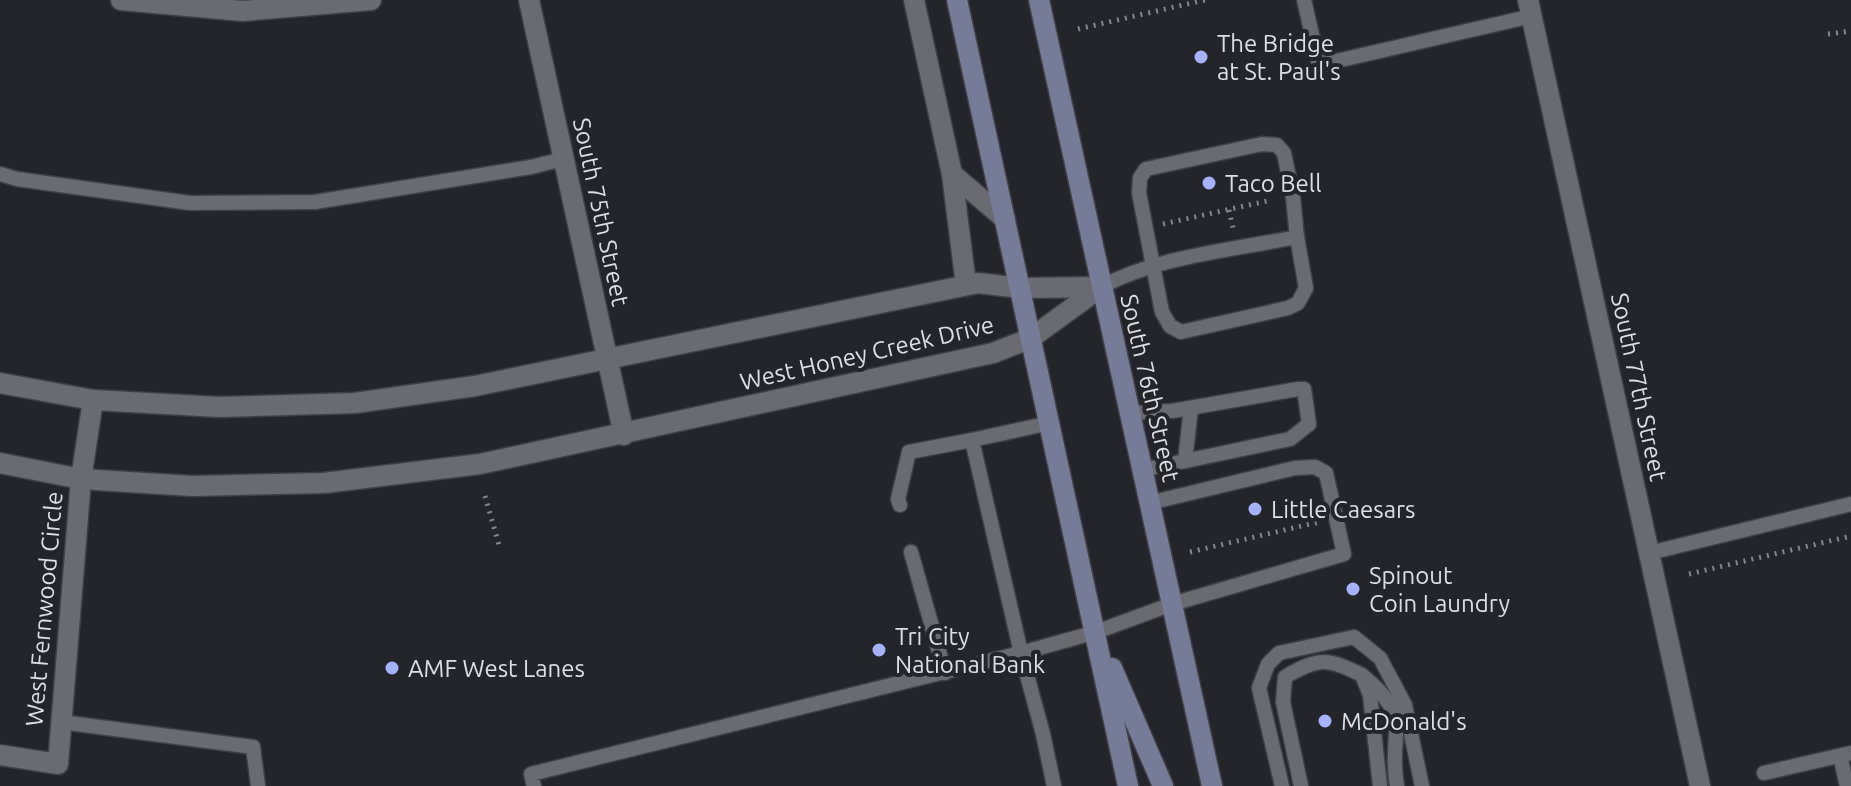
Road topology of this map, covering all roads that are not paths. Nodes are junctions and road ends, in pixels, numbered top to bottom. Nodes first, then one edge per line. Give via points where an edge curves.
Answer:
1 (121, 0) edge
2 (371, 0) edge
3 (529, 0) edge
4 (914, 0) edge
5 (957, 0) edge
6 (1039, 0) edge
7 (1304, 0) edge
8 (1530, 8) edge
9 (563, 159) junction
10 (0, 174) edge
11 (952, 174) junction
12 (1005, 219) junction
13 (1297, 237) junction
14 (1151, 266) junction
15 (966, 285) junction
16 (1101, 287) junction
17 (1021, 288) junction
18 (1031, 338) junction
19 (607, 360) junction
20 (0, 383) edge
21 (93, 400) junction
22 (1191, 408) junction
23 (1129, 413) junction
24 (1050, 423) junction
25 (624, 435) junction
26 (972, 440) junction
27 (1185, 461) junction
28 (0, 463) edge
29 (1142, 470) junction
30 (81, 479) junction
31 (1149, 503) junction
32 (1851, 504) edge
33 (900, 505) dead end
34 (911, 552) dead end
35 (1649, 553) junction
36 (1172, 604) junction
37 (1096, 632) junction
38 (1021, 653) junction
39 (945, 673) junction
40 (1362, 675) junction
41 (61, 722) junction
42 (1846, 754) edge
43 (0, 755) edge
44 (1764, 773) dead end
45 (258, 786) edge
46 (534, 786) edge
47 (1054, 786) edge
48 (1128, 786) edge
49 (1163, 786) edge
50 (1212, 786) edge
51 (1282, 786) edge
52 (1301, 786) edge
53 (1380, 786) edge
54 (1397, 786) edge
55 (1422, 786) edge
56 (1700, 786) edge
57 (1847, 786) edge

1 - 2 street via 243,11
3 - 9 street, South 75th Street
4 - 11 street
5 - 12 main road
6 - 16 main road, South 76th Street
7 - 8 lane via 1319,65
8 - 35 street, South 77th Street
9 - 10 lane via 315,202 190,203
9 - 19 street, South 75th Street
11 - 12 street
11 - 15 street
12 - 17 main road
13 - 14 lane
13 - 14 lane via 1306,288 1298,303 1181,332 1162,312
13 - 14 lane via 1284,153 1277,145 1262,144 1146,169 1139,193
14 - 16 lane
15 - 17 street, West Honey Creek Drive
15 - 19 street, West Honey Creek Drive
16 - 17 street, West Honey Creek Drive
16 - 18 street, West Honey Creek Drive
16 - 23 main road, South 76th Street
17 - 18 main road
18 - 24 main road
18 - 25 street, West Honey Creek Drive via 993,353
19 - 21 street, West Honey Creek Drive via 355,403 219,407
19 - 25 street, South 75th Street
20 - 21 street, West Honey Creek Drive
21 - 30 street, West Fernwood Circle
22 - 23 lane
22 - 27 lane
22 - 27 lane via 1304,389 1309,424 1290,439
23 - 29 main road, South 76th Street
24 - 26 lane
24 - 37 main road
25 - 30 street, West Honey Creek Drive via 480,464 324,483 192,486
26 - 33 lane via 909,452
26 - 38 lane
27 - 29 lane
28 - 30 street, West Honey Creek Drive
29 - 31 main road, South 76th Street
30 - 41 street, West Fernwood Circle
31 - 36 main road, South 76th Street
31 - 36 lane via 1295,468 1315,467 1326,473 1344,554
32 - 35 lane
34 - 39 lane
35 - 56 street, South 77th Street
36 - 37 lane
36 - 50 main road, South 76th Street
37 - 38 lane
37 - 48 main road
37 - 49 main road
38 - 39 lane
38 - 47 lane
39 - 46 lane via 531,774
40 - 52 lane via 1335,661 1308,663 1285,677 1283,702
40 - 53 lane via 1370,695
40 - 54 lane via 1385,695 1396,716
41 - 43 street, West Fernwood Circle via 58,764
41 - 45 lane via 253,747
42 - 44 lane
42 - 57 lane
51 - 55 lane via 1259,688 1268,664 1279,653 1354,637 1380,658 1405,705

